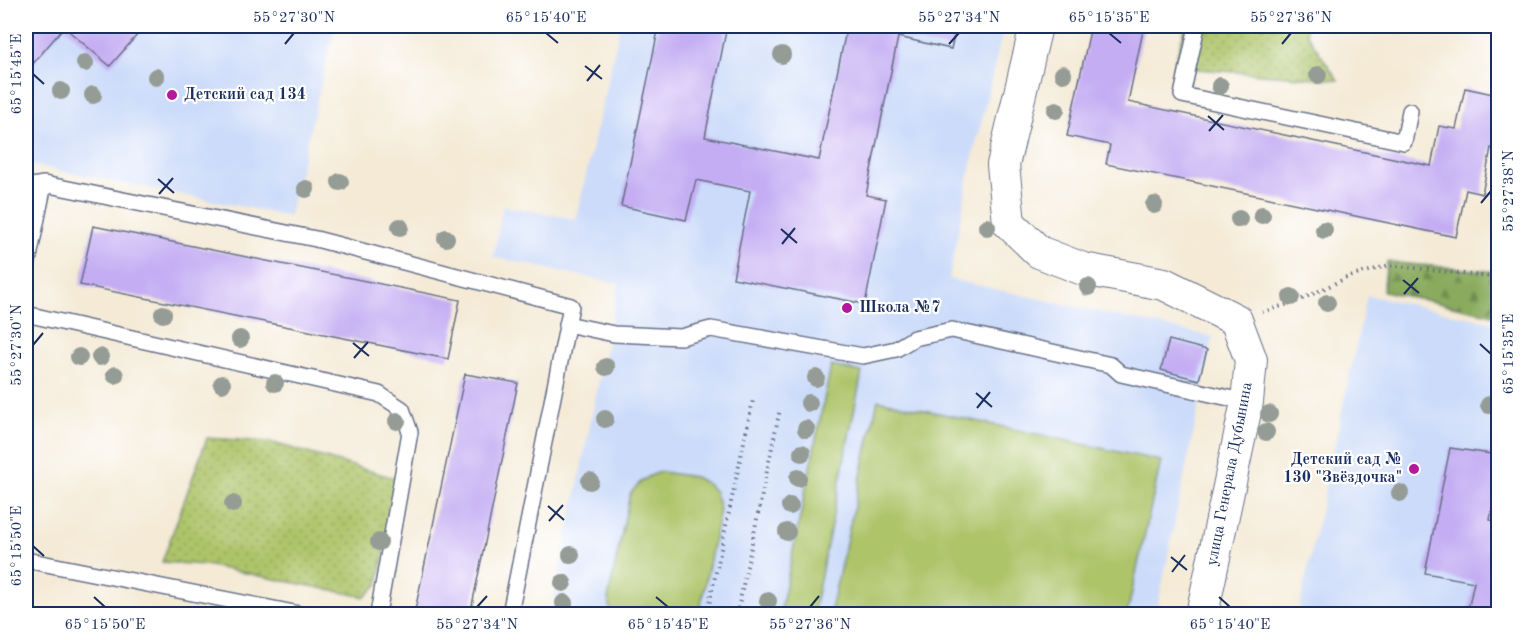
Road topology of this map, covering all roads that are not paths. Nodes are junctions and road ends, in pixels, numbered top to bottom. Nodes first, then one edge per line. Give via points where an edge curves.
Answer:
1 (1036, 26) edge
2 (1197, 26) edge
3 (1410, 111) dead end
4 (44, 184) junction
5 (26, 187) edge
6 (26, 272) edge
7 (26, 314) edge
8 (567, 324) junction
9 (1247, 402) junction
10 (26, 560) edge
11 (299, 615) edge
12 (378, 615) edge
13 (510, 615) edge
14 (1202, 615) edge

1 - 9 street, улица Генерала Дубынина via 1003,165 1009,223 1039,252 1083,269 1164,284 1236,320 1251,360
2 - 3 lane via 1182,95 1404,142
4 - 5 lane
4 - 6 lane
4 - 8 lane via 316,239 571,306
7 - 12 lane via 379,394 402,409 410,432
8 - 9 lane via 614,334 681,337 711,329 863,356 896,350 914,338 952,330 1111,365 1121,374
8 - 13 lane
9 - 14 street, улица Генерала Дубынина
10 - 11 lane

